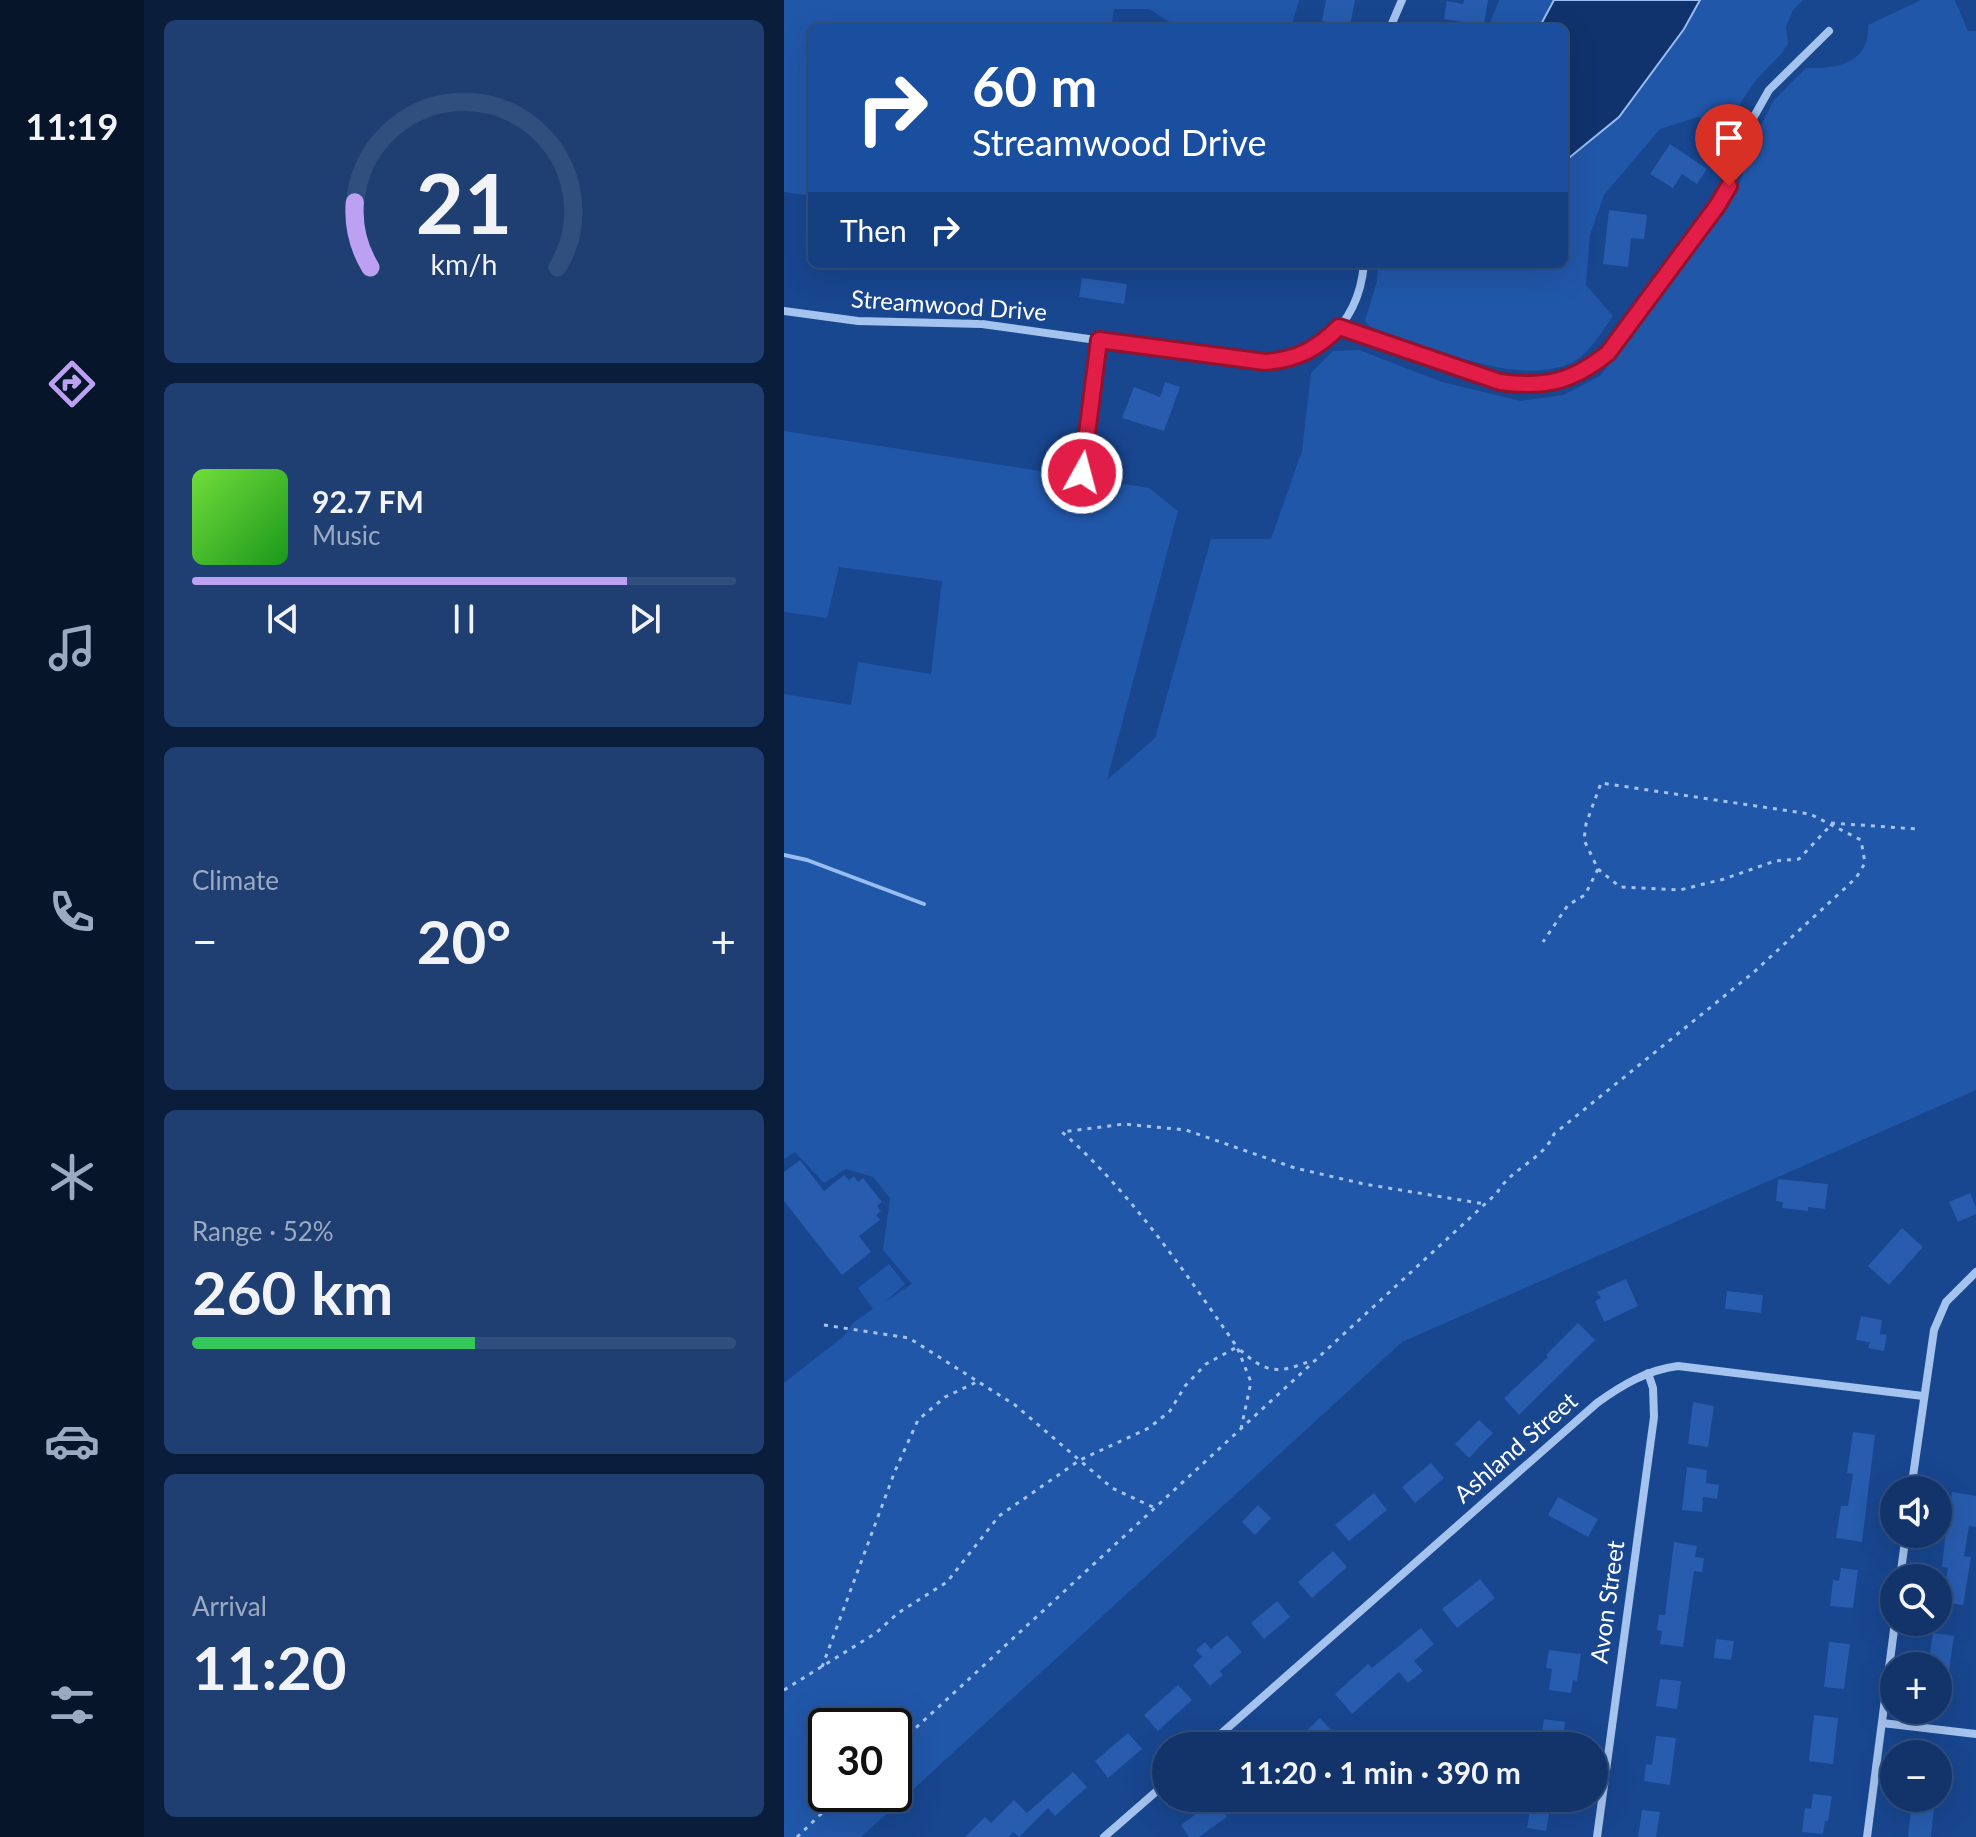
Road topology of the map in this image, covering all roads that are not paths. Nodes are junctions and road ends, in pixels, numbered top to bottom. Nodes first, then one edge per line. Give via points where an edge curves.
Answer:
1 (1402, 0) edge
2 (1392, 24) edge
3 (1829, 31) dead end
4 (1363, 268) edge
5 (784, 311) edge
6 (1339, 327) junction
7 (1099, 340) junction
8 (1082, 473) dead end
9 (1976, 1272) edge
10 (1648, 1373) junction
11 (1923, 1396) junction
12 (1913, 1476) edge
13 (1882, 1724) edge
14 (1891, 1724) edge
15 (1223, 1732) edge
16 (1976, 1734) edge
17 (1152, 1795) edge
18 (1104, 1837) edge
19 (1597, 1837) edge
20 (1867, 1837) edge

1 - 2 street
3 - 6 street via 1769,90 1717,206 1608,353 1593,365 1557,382 1500,382
4 - 6 street via 1356,298
5 - 7 street, Streamwood Drive via 858,321 982,324
6 - 7 street, Streamwood Drive via 1305,353 1265,362
7 - 8 street
9 - 11 street via 1938,1318
10 - 11 street, Ashland Street via 1694,1367
10 - 15 street, Ashland Street via 1597,1403
10 - 19 street, Avon Street via 1654,1417
11 - 12 street
13 - 20 street
14 - 16 street
17 - 18 street

